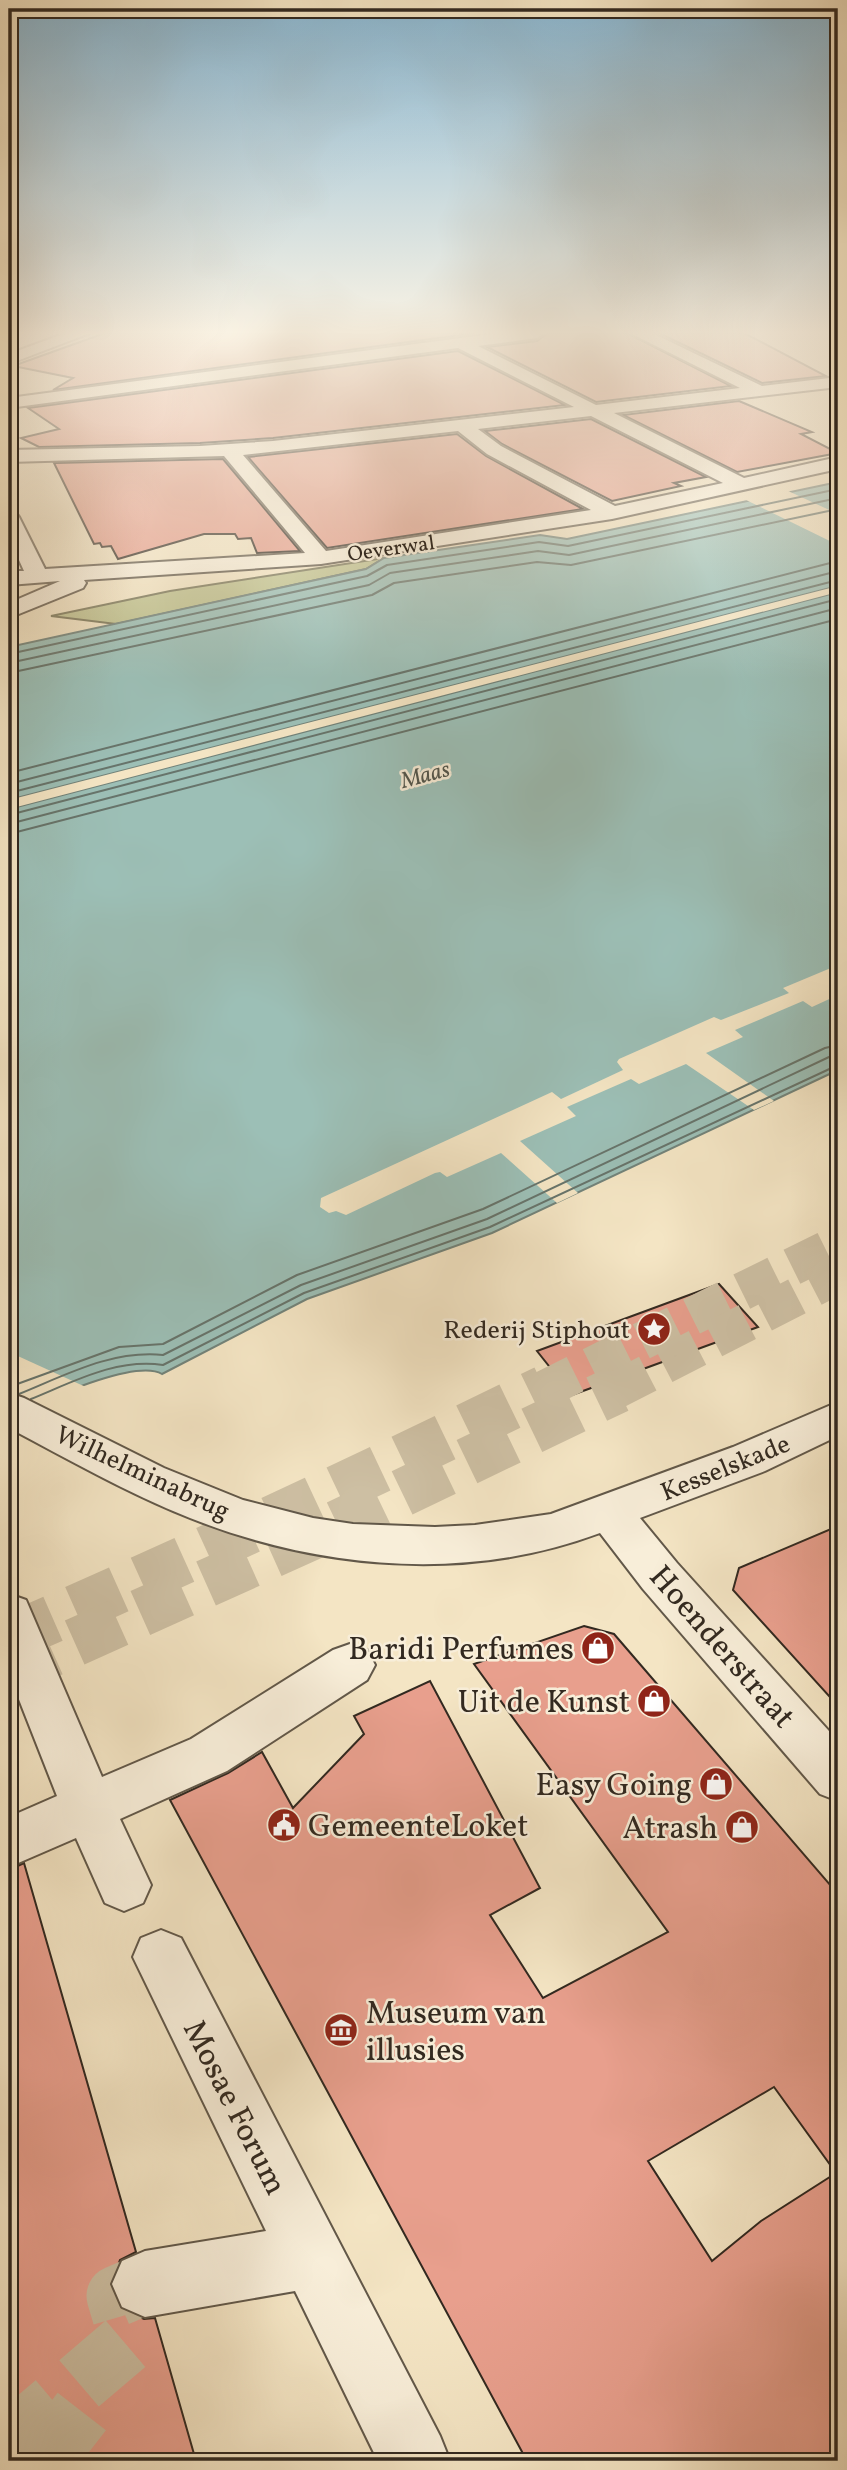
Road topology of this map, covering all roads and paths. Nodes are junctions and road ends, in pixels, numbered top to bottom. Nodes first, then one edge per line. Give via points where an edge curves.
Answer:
1 (254, 448) edge
2 (492, 448) edge
3 (669, 448) edge
4 (230, 451) junction
5 (9, 456) edge
6 (838, 463) edge
7 (741, 484) junction
8 (612, 513) junction
9 (9, 517) edge
10 (321, 558) junction
11 (101, 572) junction
12 (37, 576) junction
13 (9, 578) edge
14 (9, 611) edge
15 (9, 1409) edge
16 (838, 1418) edge
17 (610, 1512) junction
18 (9, 1614) edge
19 (350, 1665) dead end
20 (838, 1778) edge
21 (89, 1809) junction
22 (9, 1842) edge
23 (124, 1885) dead end
24 (161, 1957) dead end
25 (312, 2256) junction
26 (145, 2284) tunnel mouth
27 (415, 2461) edge

1 - 4 street
2 - 8 street
3 - 7 street
4 - 5 street
4 - 10 street
6 - 7 street, Oeverwal
7 - 8 street, Oeverwal
8 - 10 street, Oeverwal
9 - 12 street
10 - 11 street, Oeverwal
11 - 12 street, Oeverwal
11 - 14 street
12 - 13 street, Oeverwal
15 - 17 street, Wilhelminabrug via 162,1485 236,1516 345,1541 411,1546 524,1538
16 - 17 street, Kesselskade via 750,1459
17 - 20 street, Hoenderstraat via 660,1576
18 - 21 street
19 - 21 street via 209,1755
21 - 22 street
21 - 23 street
24 - 25 street, Mosae Forum
25 - 26 street
25 - 27 street, Mosae Forum

